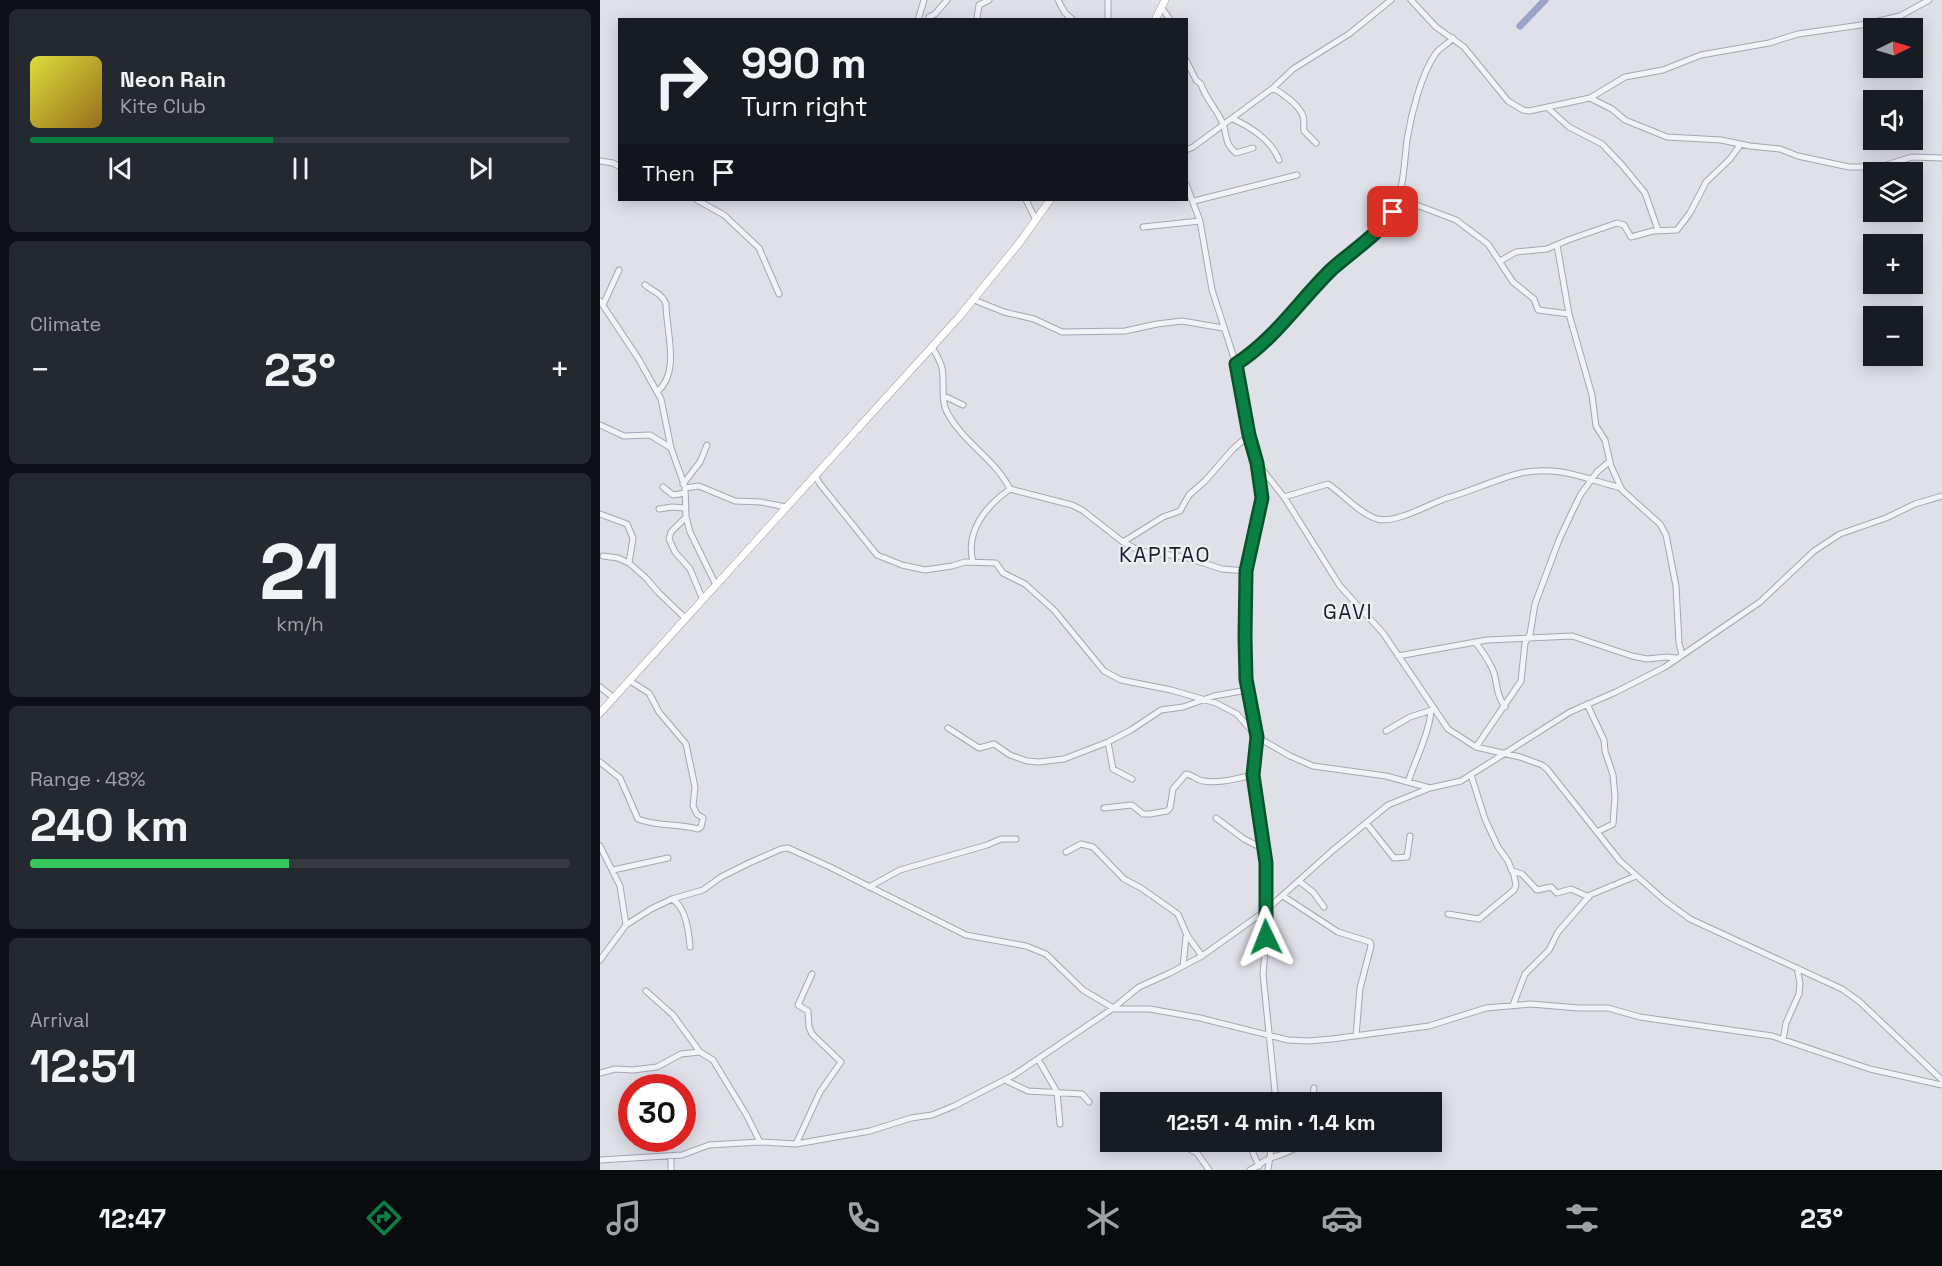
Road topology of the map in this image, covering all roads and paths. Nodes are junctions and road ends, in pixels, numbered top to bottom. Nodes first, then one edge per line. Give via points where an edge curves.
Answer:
1 (924, 0) edge
2 (947, 0) edge
3 (989, 0) edge
4 (1058, 0) edge
5 (1108, 0) edge
6 (1165, 0) edge
7 (1391, 0) edge
8 (1411, 0) edge
9 (1929, 0) edge
10 (1162, 8) junction
11 (929, 17) dead end
12 (919, 18) edge
13 (977, 18) edge
14 (1070, 18) edge
15 (1108, 18) edge
16 (1156, 18) edge
17 (1169, 18) edge
18 (1453, 38) junction
19 (1188, 64) edge
20 (1273, 88) junction
21 (1590, 98) junction
22 (1548, 108) junction
23 (1233, 119) junction
24 (1224, 125) junction
25 (1316, 143) dead end
26 (1740, 145) junction
27 (1253, 148) dead end
28 (1188, 149) edge
29 (1942, 158) edge
30 (1279, 160) dead end
31 (600, 161) edge
32 (618, 166) edge
33 (1297, 175) dead end
34 (1188, 188) edge
35 (1398, 198) junction
36 (699, 201) edge
37 (1026, 201) edge
38 (1049, 201) edge
39 (1194, 201) junction
40 (1036, 220) junction
41 (1200, 221) junction
42 (1143, 227) dead end
43 (1658, 230) junction
44 (1557, 245) junction
45 (1500, 261) junction
46 (619, 270) dead end
47 (645, 285) dead end
48 (779, 294) dead end
49 (974, 300) junction
50 (601, 303) edge
51 (1569, 314) junction
52 (610, 318) junction
53 (600, 319) edge
54 (1223, 328) junction
55 (932, 347) junction
56 (1236, 364) junction
57 (657, 393) junction
58 (944, 396) junction
59 (963, 405) dead end
60 (600, 425) edge
61 (1249, 435) junction
62 (707, 445) dead end
63 (671, 448) junction
64 (1610, 461) junction
65 (1257, 463) junction
66 (815, 475) junction
67 (1592, 480) junction
68 (663, 487) dead end
69 (684, 488) junction
70 (1621, 488) junction
71 (1010, 489) junction
72 (1942, 496) edge
73 (1284, 497) junction
74 (786, 507) junction
75 (685, 508) junction
76 (659, 509) dead end
77 (600, 514) edge
78 (686, 517) junction
79 (1123, 542) junction
80 (971, 554) junction
81 (603, 556) dead end
82 (965, 561) junction
83 (973, 562) junction
84 (629, 563) junction
85 (1246, 571) junction
86 (716, 585) junction
87 (703, 600) junction
88 (686, 618) junction
89 (1527, 638) junction
90 (1475, 642) junction
91 (1398, 656) junction
92 (1679, 657) junction
93 (630, 681) junction
94 (600, 687) edge
95 (1247, 690) junction
96 (614, 698) junction
97 (1206, 698) junction
98 (1587, 704) junction
99 (1505, 706) junction
100 (1432, 710) junction
101 (600, 713) edge
102 (948, 728) dead end
103 (1386, 731) dead end
104 (1257, 737) junction
105 (1108, 742) junction
106 (1476, 747) junction
107 (1504, 753) junction
108 (600, 762) edge
109 (1253, 775) junction
110 (1471, 775) junction
111 (1132, 779) dead end
112 (1408, 782) junction
113 (1430, 788) junction
114 (1104, 808) dead end
115 (1216, 818) dead end
116 (1367, 824) junction
117 (1598, 832) junction
118 (1410, 836) dead end
119 (1016, 839) dead end
120 (600, 846) edge
121 (1264, 849) junction
122 (1066, 852) dead end
123 (668, 858) dead end
124 (612, 870) junction
125 (1513, 871) junction
126 (1636, 876) junction
127 (1299, 882) junction
128 (869, 886) junction
129 (1283, 896) junction
130 (1589, 897) junction
131 (672, 899) junction
132 (1324, 907) dead end
133 (1265, 911) junction
134 (1448, 914) dead end
135 (626, 925) junction
136 (1187, 935) junction
137 (690, 947) dead end
138 (1202, 956) junction
139 (600, 960) edge
140 (1183, 966) junction
141 (1797, 968) junction
142 (812, 974) dead end
143 (646, 991) dead end
144 (1513, 1005) junction
145 (1112, 1009) junction
146 (1356, 1035) junction
147 (1269, 1036) junction
148 (1783, 1040) junction
149 (700, 1052) junction
150 (1038, 1059) junction
151 (600, 1073) edge
152 (1005, 1080) junction
153 (1942, 1080) edge
154 (1942, 1085) edge
155 (1314, 1088) dead end
156 (1057, 1092) junction
157 (1275, 1092) edge
158 (1313, 1092) edge
159 (1089, 1102) dead end
160 (1060, 1124) dead end
161 (760, 1142) junction
162 (796, 1144) junction
163 (1195, 1152) edge
164 (1270, 1152) edge
165 (1290, 1152) edge
166 (1253, 1153) dead end
167 (671, 1156) junction
168 (1269, 1158) junction
169 (600, 1160) edge
170 (1259, 1166) junction
171 (671, 1170) edge
172 (1209, 1170) edge
173 (1250, 1170) edge
174 (1268, 1170) edge

1 - 12 street
2 - 11 street
3 - 13 street via 979,5
4 - 14 street
5 - 15 street
6 - 10 main road
7 - 20 street via 1293,69
8 - 18 street via 1436,27
9 - 21 street via 1908,14 1701,55 1663,70 1625,77
10 - 16 main road
10 - 17 street
18 - 22 street via 1508,101 1523,110
18 - 35 street via 1437,52 1423,83 1410,122
19 - 24 street
20 - 23 street
20 - 25 street via 1299,110 1304,118 1304,131
21 - 22 street
21 - 26 street via 1625,120 1661,135
22 - 43 street via 1569,127 1606,147 1645,193
23 - 24 street
23 - 30 street via 1249,126 1274,149
24 - 27 street via 1226,142 1234,153
24 - 28 street
26 - 29 street via 1780,149 1849,167 1882,166 1912,157
26 - 43 street via 1701,189 1677,230
31 - 32 street
33 - 39 street
34 - 39 street
35 - 45 street via 1463,224 1488,244
35 - 56 street via 1386,222 1312,288 1276,333
36 - 48 street via 724,214 759,248
37 - 40 street
38 - 40 main road
39 - 41 street
40 - 49 main road
41 - 42 street
41 - 54 street
43 - 44 street via 1631,237 1624,225 1617,223
44 - 45 street via 1540,251 1516,252
44 - 51 street
45 - 51 street via 1539,310
46 - 50 street
47 - 57 street via 666,304 670,365 666,382
49 - 54 street via 1062,332 1125,332 1182,321
49 - 55 main road
50 - 52 street
51 - 64 street via 1592,395 1596,426 1606,442
52 - 53 street
52 - 57 street
54 - 56 street
55 - 58 street via 942,367
55 - 66 main road
56 - 61 street
57 - 63 street
58 - 59 street
58 - 71 street via 946,412 960,432 985,454
60 - 63 street via 624,436 650,435
61 - 65 street
61 - 79 street via 1190,495 1180,511
62 - 69 street
63 - 69 street
64 - 67 street
64 - 70 street
65 - 73 street
65 - 85 street via 1262,498
66 - 74 main road
66 - 82 street via 878,555 925,570
67 - 70 street
67 - 73 street via 1556,470 1520,473 1386,519 1374,518 1328,484
67 - 89 street via 1578,498 1559,540
68 - 69 street via 673,495
69 - 74 street via 699,486 739,502
69 - 75 street
70 - 92 street via 1660,524 1666,535 1677,593
71 - 79 street via 1072,505
71 - 80 street via 977,522
72 - 92 street via 1840,534 1814,550 1760,602
73 - 91 street via 1340,586 1374,622
74 - 86 main road
75 - 76 street
75 - 78 street
77 - 84 street via 629,527 633,538
78 - 86 street
78 - 87 street via 669,539 690,569
79 - 85 street via 1140,551
80 - 82 street
80 - 83 street
81 - 84 street
82 - 83 street
83 - 97 street via 996,563 1004,573 1025,584 1054,610 1104,671 1114,677
84 - 88 street
85 - 95 street
86 - 87 main road
87 - 88 main road
88 - 93 main road
89 - 90 street
89 - 92 street via 1573,636 1634,657
89 - 99 street via 1521,681
90 - 91 street
90 - 99 street via 1492,670
91 - 100 street
92 - 98 street via 1633,684
93 - 96 main road
93 - 108 street via 651,696 659,712 687,744 695,787 693,806 703,818 701,827 638,819 620,778
94 - 96 street
95 - 97 street
95 - 104 street
96 - 101 main road
97 - 104 street via 1236,714
97 - 105 street via 1161,710
98 - 107 street
98 - 117 street via 1604,740 1615,791 1614,824
99 - 106 street
100 - 103 street
100 - 106 street via 1448,729
100 - 112 street
102 - 105 street via 979,748 994,744 1017,758 1039,762 1064,759
104 - 109 street
104 - 112 street via 1313,766
105 - 111 street via 1113,770
106 - 107 street
107 - 110 street
107 - 117 street via 1547,769
109 - 114 street via 1202,782 1186,774 1173,789 1170,808 1158,813 1143,814 1132,805
109 - 121 street
110 - 113 street
110 - 125 street via 1491,833
112 - 113 street
113 - 116 street via 1388,806
115 - 121 street
116 - 118 street via 1394,858 1407,857
116 - 127 street
117 - 126 street
119 - 128 street via 997,840 900,870
120 - 124 street
121 - 133 street
122 - 136 street via 1081,844 1093,848 1124,879 1178,914
123 - 124 street
124 - 135 street via 621,889
125 - 130 street via 1522,874 1537,890 1550,887 1557,893 1570,889
125 - 134 street via 1514,890 1479,920
126 - 130 street
126 - 141 street via 1690,919
127 - 129 street
127 - 132 street
128 - 131 street via 783,848 727,874 704,890
128 - 145 street via 966,935 1026,946 1046,954 1083,990
129 - 133 street
129 - 146 street via 1338,932 1370,942 1360,988
130 - 144 street via 1558,932 1549,950 1525,974
131 - 135 street
131 - 137 street via 681,910
133 - 138 street
133 - 147 street via 1263,974
135 - 139 street
136 - 138 street
136 - 140 street
138 - 140 street
140 - 145 street via 1139,987
141 - 148 street via 1799,994
141 - 153 street via 1849,993
142 - 162 street via 798,1005 808,1011 812,1034 841,1062 817,1097
143 - 149 street via 673,1015
144 - 146 street via 1480,1008 1429,1026
144 - 148 street via 1608,1008 1640,1017
145 - 147 street via 1150,1009
145 - 150 street
146 - 147 street via 1308,1041
147 - 157 street
148 - 154 street via 1870,1069
149 - 151 street via 681,1054 657,1066
149 - 161 street via 713,1060
150 - 152 street
150 - 156 street
152 - 156 street via 1028,1091
152 - 162 street via 932,1115 858,1134
155 - 158 street
156 - 159 street via 1082,1094
156 - 160 street
161 - 162 street
161 - 167 street via 709,1145
163 - 172 street
164 - 168 street
165 - 168 street
166 - 170 street
167 - 169 street
167 - 171 street
168 - 170 street
168 - 174 street
170 - 173 street

